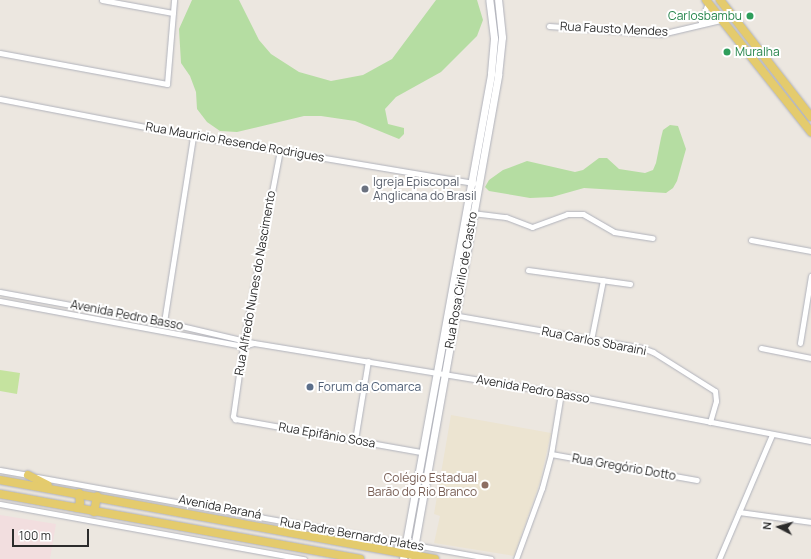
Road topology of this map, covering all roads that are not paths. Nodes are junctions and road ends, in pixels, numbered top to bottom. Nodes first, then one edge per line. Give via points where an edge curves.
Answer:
1 (102, 0) edge
2 (174, 0) edge
3 (489, 0) edge
4 (498, 0) edge
5 (720, 0) edge
6 (707, 1) edge
7 (501, 11) junction
8 (173, 13) junction
9 (493, 13) junction
10 (720, 20) junction
11 (701, 22) junction
12 (549, 26) dead end
13 (0, 53) edge
14 (495, 74) junction
15 (0, 99) edge
16 (811, 116) edge
17 (811, 132) edge
18 (193, 136) junction
19 (280, 150) junction
20 (474, 183) junction
21 (472, 213) junction
22 (653, 238) dead end
23 (751, 240) dead end
24 (811, 251) edge
25 (528, 270) dead end
26 (811, 276) edge
27 (603, 280) junction
28 (630, 284) dead end
29 (0, 292) edge
30 (450, 295) junction
31 (458, 297) junction
32 (0, 301) edge
33 (446, 314) junction
34 (454, 315) junction
35 (164, 322) junction
36 (244, 339) junction
37 (591, 340) junction
38 (254, 343) junction
39 (800, 343) dead end
40 (243, 346) junction
41 (761, 348) dead end
42 (811, 358) edge
43 (368, 362) junction
44 (435, 372) junction
45 (445, 374) junction
46 (561, 393) junction
47 (233, 416) joint
48 (710, 422) junction
49 (772, 435) junction
50 (355, 440) junction
51 (811, 441) edge
52 (421, 452) junction
53 (551, 454) junction
54 (0, 470) edge
55 (28, 475) junction
56 (0, 480) edge
57 (697, 480) dead end
58 (60, 490) junction
59 (79, 493) junction
60 (0, 494) edge
61 (98, 496) junction
62 (0, 504) edge
63 (77, 508) junction
64 (94, 512) junction
65 (739, 512) junction
66 (811, 522) edge
67 (405, 543) junction
68 (414, 545) junction
69 (325, 553) junction
70 (403, 556) edge
71 (412, 557) edge
72 (304, 559) edge
73 (317, 559) edge
74 (360, 559) edge
75 (435, 559) edge
76 (491, 559) edge
77 (516, 559) edge
78 (720, 559) edge

1 - 8 street
2 - 8 street
3 - 9 main road
4 - 7 main road
5 - 16 main road
6 - 10 main road
6 - 11 street
7 - 9 main road
7 - 14 main road via 502,37
8 - 13 street via 167,84
9 - 14 main road
10 - 11 street, Rua Fausto Mendes
10 - 17 main road
11 - 12 street, Rua Fausto Mendes via 678,32 661,34
14 - 20 main road
15 - 18 street, Rua Mauricio Resende Rodrigues
18 - 19 street, Rua Mauricio Resende Rodrigues
18 - 35 street
19 - 20 street, Rua Mauricio Resende Rodrigues
19 - 36 street, Rua Alfredo Nunes do Nascimento
20 - 21 main road, Rua Rosa Cirilo de Castro
20 - 30 main road
21 - 22 street via 506,217 532,227 567,214 583,214 614,232
21 - 31 main road, Rua Rosa Cirilo de Castro
23 - 24 street
25 - 27 street
26 - 39 street
27 - 28 street
27 - 37 street
29 - 35 street, Avenida Pedro Basso
30 - 31 main road
30 - 33 main road
31 - 34 main road, Rua Rosa Cirilo de Castro
32 - 40 street, Avenida Pedro Basso
33 - 34 street, Rua Carlos Sbaraini
33 - 44 main road
34 - 37 street, Rua Carlos Sbaraini
34 - 45 main road, Rua Rosa Cirilo de Castro
35 - 36 street, Avenida Pedro Basso
36 - 38 street, Avenida Pedro Basso
36 - 40 street, Rua Alfredo Nunes do Nascimento
37 - 48 street, Rua Carlos Sbaraini via 653,352 715,391 716,401
38 - 40 street, Avenida Pedro Basso
38 - 43 street, Avenida Pedro Basso
40 - 47 street, Rua Alfredo Nunes do Nascimento
41 - 42 street
43 - 44 street, Avenida Pedro Basso
43 - 50 street
44 - 45 street, Avenida Pedro Basso
44 - 52 main road
45 - 46 street, Avenida Pedro Basso
45 - 68 main road, Rua Rosa Cirilo de Castro
46 - 48 street, Avenida Pedro Basso
46 - 53 street
47 - 50 street, Rua Epifânio Sosa via 235,419
48 - 49 street, Avenida Pedro Basso
49 - 51 street, Avenida Pedro Basso
49 - 65 street
50 - 52 street, Rua Epifânio Sosa
52 - 67 main road
53 - 57 street, Rua Gregório Dotto
53 - 77 street via 529,529
54 - 55 street, Rua Padre Bernardo Plates
55 - 58 main road
55 - 67 street, Rua Padre Bernardo Plates
56 - 58 main road, Avenida Paraná
58 - 59 main road, Avenida Paraná
59 - 61 main road, Avenida Paraná
59 - 63 main road via 80,503
60 - 63 main road
61 - 64 main road
61 - 70 main road, Avenida Paraná
62 - 72 street
63 - 64 main road
64 - 69 main road
65 - 66 street
65 - 78 street
67 - 68 street, Rua Padre Bernardo Plates
67 - 70 main road
68 - 71 main road, Rua Rosa Cirilo de Castro
68 - 76 street, Rua Padre Bernardo Plates
69 - 73 main road
69 - 74 main road
70 - 71 main road, Avenida Paraná
71 - 75 main road, Avenida Paraná

